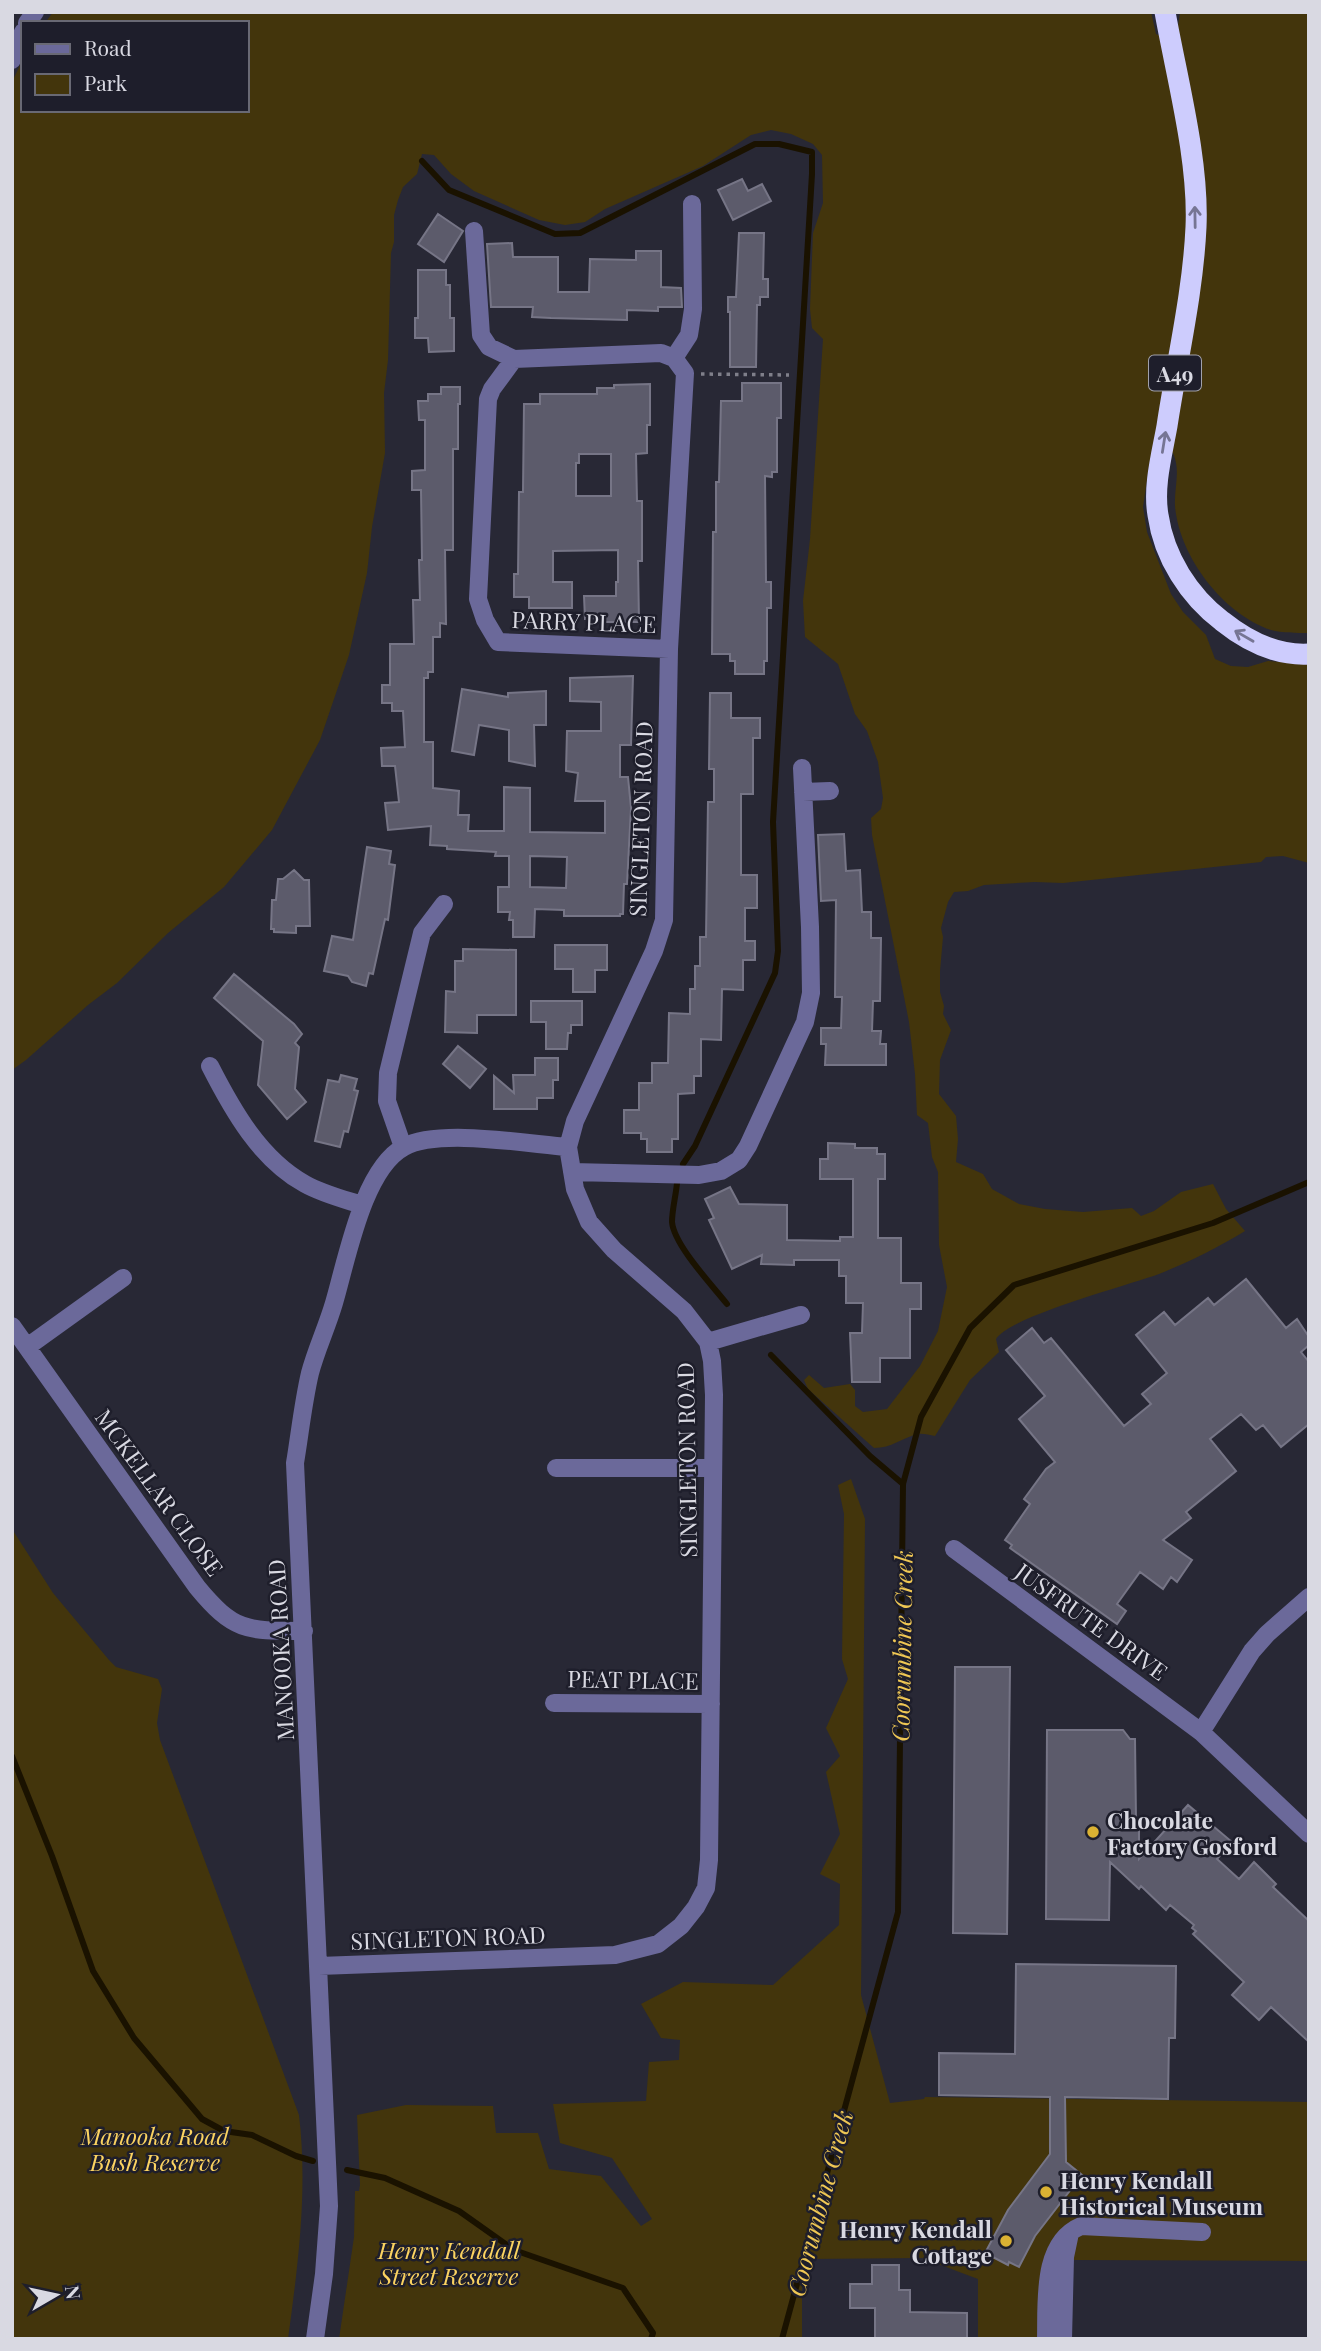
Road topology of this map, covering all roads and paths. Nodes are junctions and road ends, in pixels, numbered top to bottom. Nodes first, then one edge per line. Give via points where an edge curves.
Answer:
1 (1164, 12) edge
2 (21, 37) edge
3 (12, 60) edge
4 (692, 204) dead end
5 (474, 231) dead end
6 (674, 358) junction
7 (514, 359) junction
8 (685, 373) junction
9 (789, 375) dead end
10 (669, 649) junction
11 (1309, 654) edge
12 (802, 768) dead end
13 (830, 791) dead end
14 (803, 792) junction
15 (444, 904) dead end
16 (210, 1066) dead end
17 (403, 1147) junction
18 (568, 1147) junction
19 (572, 1172) junction
20 (362, 1205) junction
21 (123, 1278) dead end
22 (801, 1315) dead end
23 (12, 1326) edge
24 (708, 1342) junction
25 (27, 1347) junction
26 (556, 1468) dead end
27 (713, 1468) junction
28 (954, 1549) dead end
29 (1309, 1597) edge
30 (304, 1631) junction
31 (554, 1703) dead end
32 (711, 1704) junction
33 (1201, 1732) junction
34 (1309, 1834) edge
35 (319, 1966) junction
36 (1071, 2231) junction
37 (1202, 2232) dead end
38 (315, 2339) edge
39 (1046, 2339) edge
40 (1063, 2339) edge

11 -> 1 highway, A49 via 1261,646 1209,611 1185,584 1168,552 1157,514 1196,226 1194,173
2 - 3 street
4 - 6 street via 693,309 689,335
5 - 7 street via 481,335 489,347
6 - 7 street via 661,354
6 - 8 street
7 - 10 street, PARRY PLACE via 488,399 478,599 485,620 498,642
8 - 9 path
8 - 10 street, SINGLETON ROAD
10 - 18 street, SINGLETON ROAD via 664,920 575,1121
12 - 14 street
13 - 14 street
14 - 19 street via 811,993 805,1022 748,1146 739,1160 721,1171 699,1175
15 - 17 street via 422,933 388,1073 387,1101
16 - 20 street via 250,1136 278,1164 304,1184
17 - 18 street via 454,1138
17 - 20 street, MANOOKA ROAD via 376,1175
18 - 19 street, SINGLETON ROAD
19 - 24 street, SINGLETON ROAD via 589,1222 684,1311
20 - 30 street, MANOOKA ROAD via 310,1372 295,1463
21 - 25 street
22 - 24 street
23 - 25 street, MCKELLAR CLOSE
24 - 27 street, SINGLETON ROAD via 714,1395
25 - 30 street, MCKELLAR CLOSE via 214,1607 237,1625
26 - 27 street
27 - 32 street, SINGLETON ROAD
28 - 33 street, JUSFRUTE DRIVE
29 - 33 street via 1252,1651
30 - 35 street, MANOOKA ROAD
31 - 32 street, PEAT PLACE
32 - 35 street, SINGLETON ROAD via 706,1888 681,1926 658,1944 615,1955
33 - 34 street, JUSFRUTE DRIVE
35 - 38 street, MANOOKA ROAD via 330,2206
36 - 37 street via 1081,2226
36 - 39 street via 1055,2253 1047,2288
36 - 40 street

